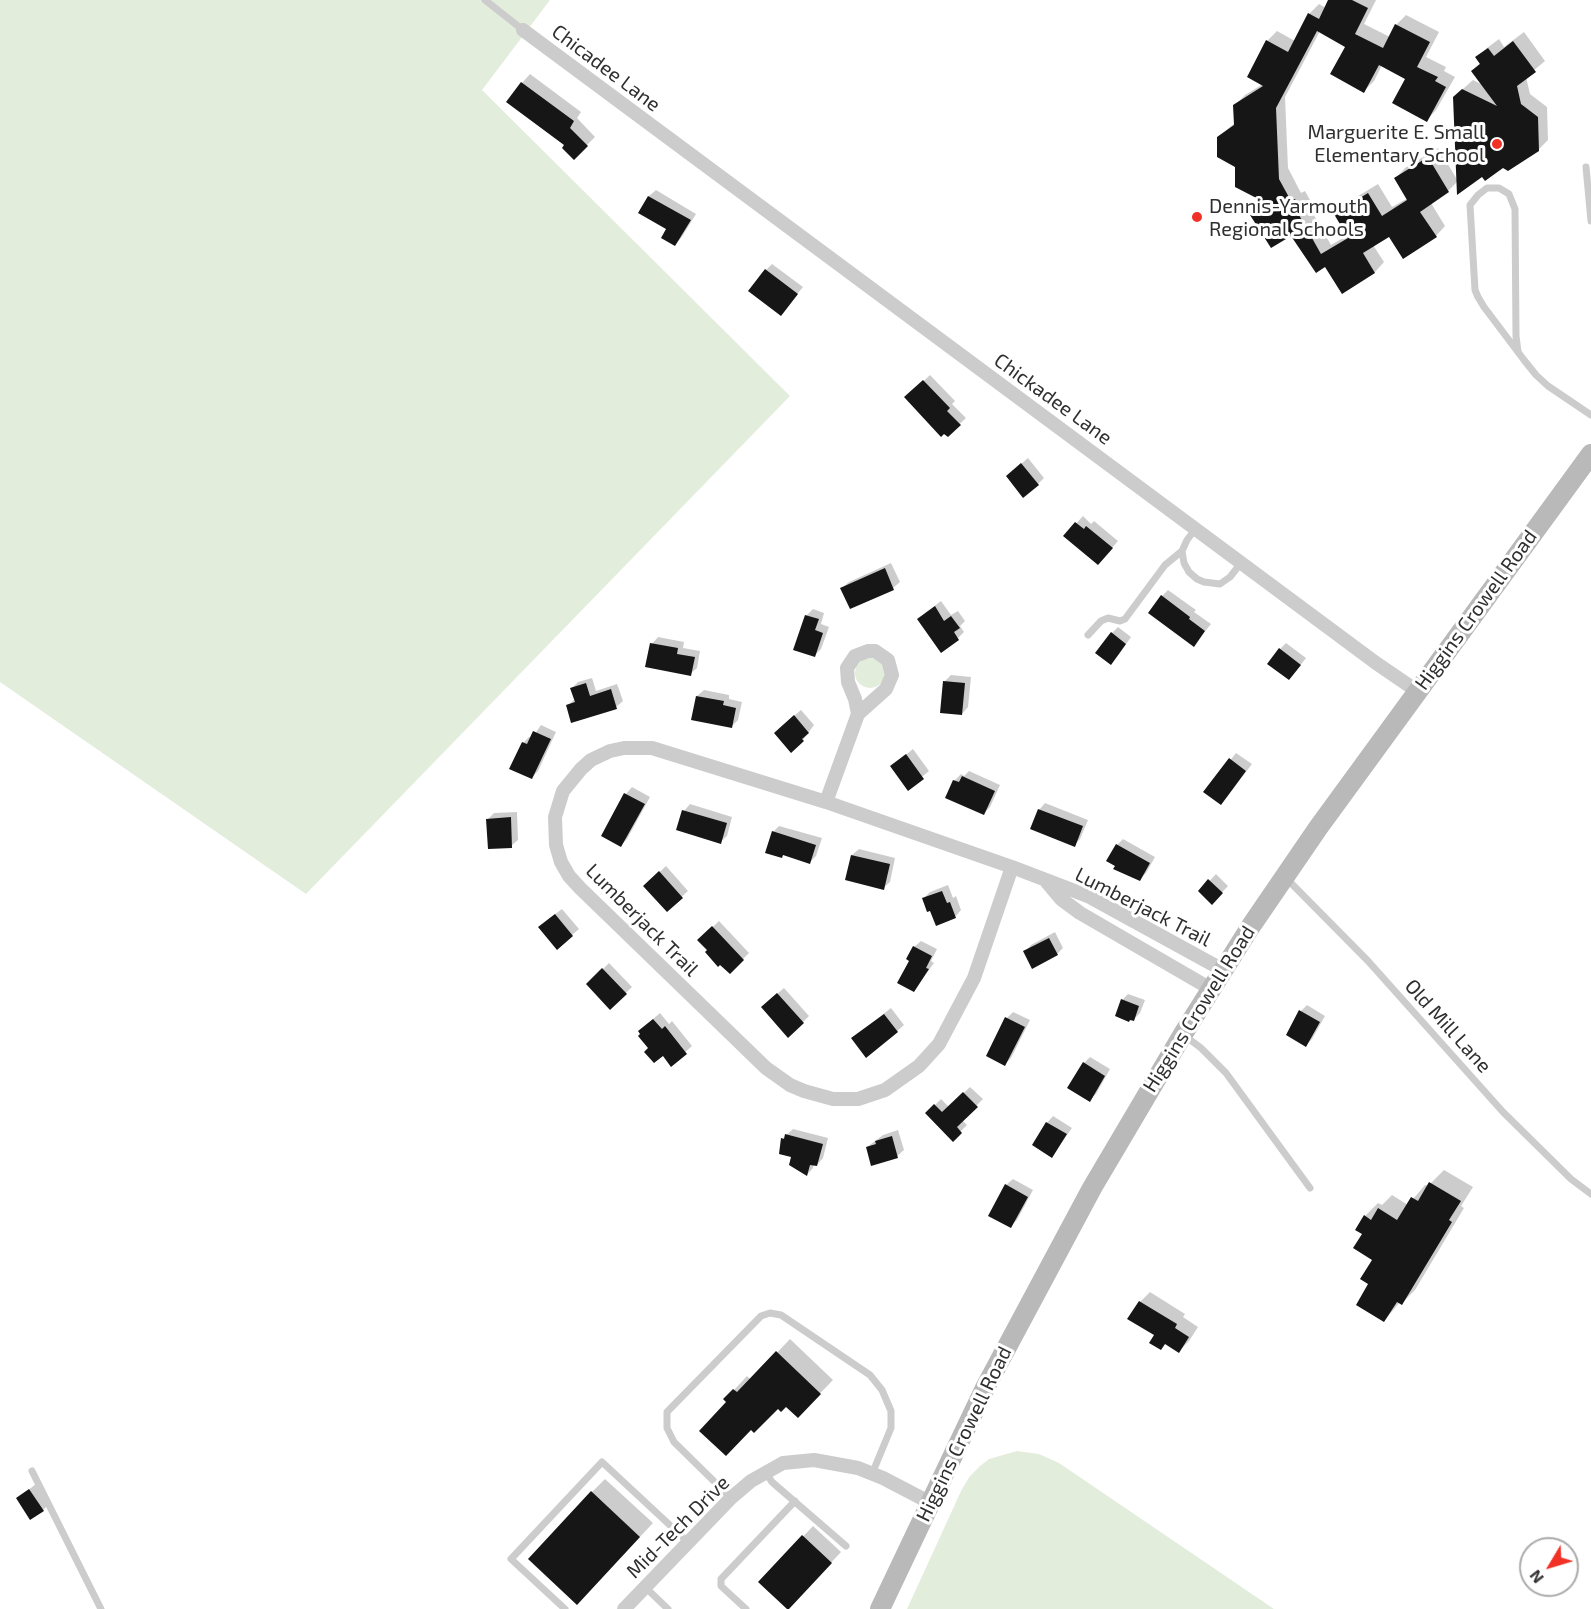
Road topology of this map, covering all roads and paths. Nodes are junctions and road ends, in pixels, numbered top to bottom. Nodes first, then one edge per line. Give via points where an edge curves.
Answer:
1 (485, 0) edge
2 (522, 30) joint
3 (666, 137) joint
4 (1586, 167) dead end
5 (1591, 221) edge
6 (1518, 352) junction
7 (1591, 415) edge
8 (1591, 454) edge
9 (1196, 528) junction
10 (1182, 551) junction
11 (1241, 563) junction
12 (1088, 634) dead end
13 (1417, 691) junction
14 (858, 714) junction
15 (826, 802) junction
16 (1012, 867) junction
17 (1284, 877) junction
18 (1044, 880) junction
19 (1149, 930) junction
20 (1140, 947) junction
21 (1222, 970) junction
22 (1211, 989) junction
23 (1183, 1034) junction
24 (1310, 1188) dead end
25 (1591, 1194) edge
26 (32, 1471) dead end
27 (766, 1473) junction
28 (872, 1474) junction
29 (731, 1498) junction
30 (795, 1502) junction
31 (929, 1502) junction
32 (688, 1542) junction
33 (846, 1546) dead end
34 (645, 1587) junction
35 (101, 1609) edge
36 (565, 1609) edge
37 (624, 1609) edge
38 (668, 1609) edge
39 (746, 1609) edge
40 (880, 1609) edge

1 - 2 lane
2 - 3 street, Chicadee Lane
3 - 9 street, Chickadee Lane
4 - 5 lane
6 - 6 lane via 1475,290 1470,206 1487,188 1499,188 1509,194 1515,208
6 - 7 lane via 1548,386
8 - 13 main road, Higgins Crowell Road
9 - 10 lane
9 - 11 street, Chickadee Lane
10 - 11 lane via 1189,572 1204,582 1226,581
10 - 12 lane via 1165,565 1125,619 1108,618
11 - 13 street, Chickadee Lane
13 - 17 main road, Higgins Crowell Road
14 - 14 street via 891,682 888,660 875,651 861,652 847,668
14 - 15 street
15 - 16 street, Lumberjack Trail
15 - 16 street, Lumberjack Trail via 668,752 636,747 610,751 581,768 563,791 554,824 561,862 580,888 757,1060 790,1085 818,1096 847,1100 871,1095 920,1066 939,1044 974,978
16 - 18 street, Lumberjack Trail
17 - 21 main road, Higgins Crowell Road
17 - 25 lane, Old Mill Lane via 1368,961 1503,1112
18 - 19 street, Lumberjack Trail via 1090,897
18 - 20 street, Lumberjack Trail via 1080,912
19 - 20 street
19 - 21 street, Lumberjack Trail
20 - 22 street, Lumberjack Trail
21 - 22 main road, Higgins Crowell Road
22 - 23 main road, Higgins Crowell Road
23 - 24 lane via 1226,1073
23 - 31 main road, Higgins Crowell Road via 1072,1224
26 - 35 lane
27 - 28 street, Mid-Tech Drive via 783,1463 814,1460
27 - 29 street, Mid-Tech Drive
27 - 30 lane
28 - 29 lane via 891,1428 891,1411 882,1390 870,1375 780,1315 770,1313 761,1316 667,1412 667,1428 674,1443
28 - 31 street, Mid-Tech Drive
29 - 32 street, Mid-Tech Drive
30 - 33 lane
30 - 39 lane via 721,1579 721,1586
31 - 40 main road, Higgins Crowell Road
32 - 34 street, Mid-Tech Drive
32 - 36 lane via 602,1462 512,1559
34 - 37 street, Mid-Tech Drive
34 - 38 lane

